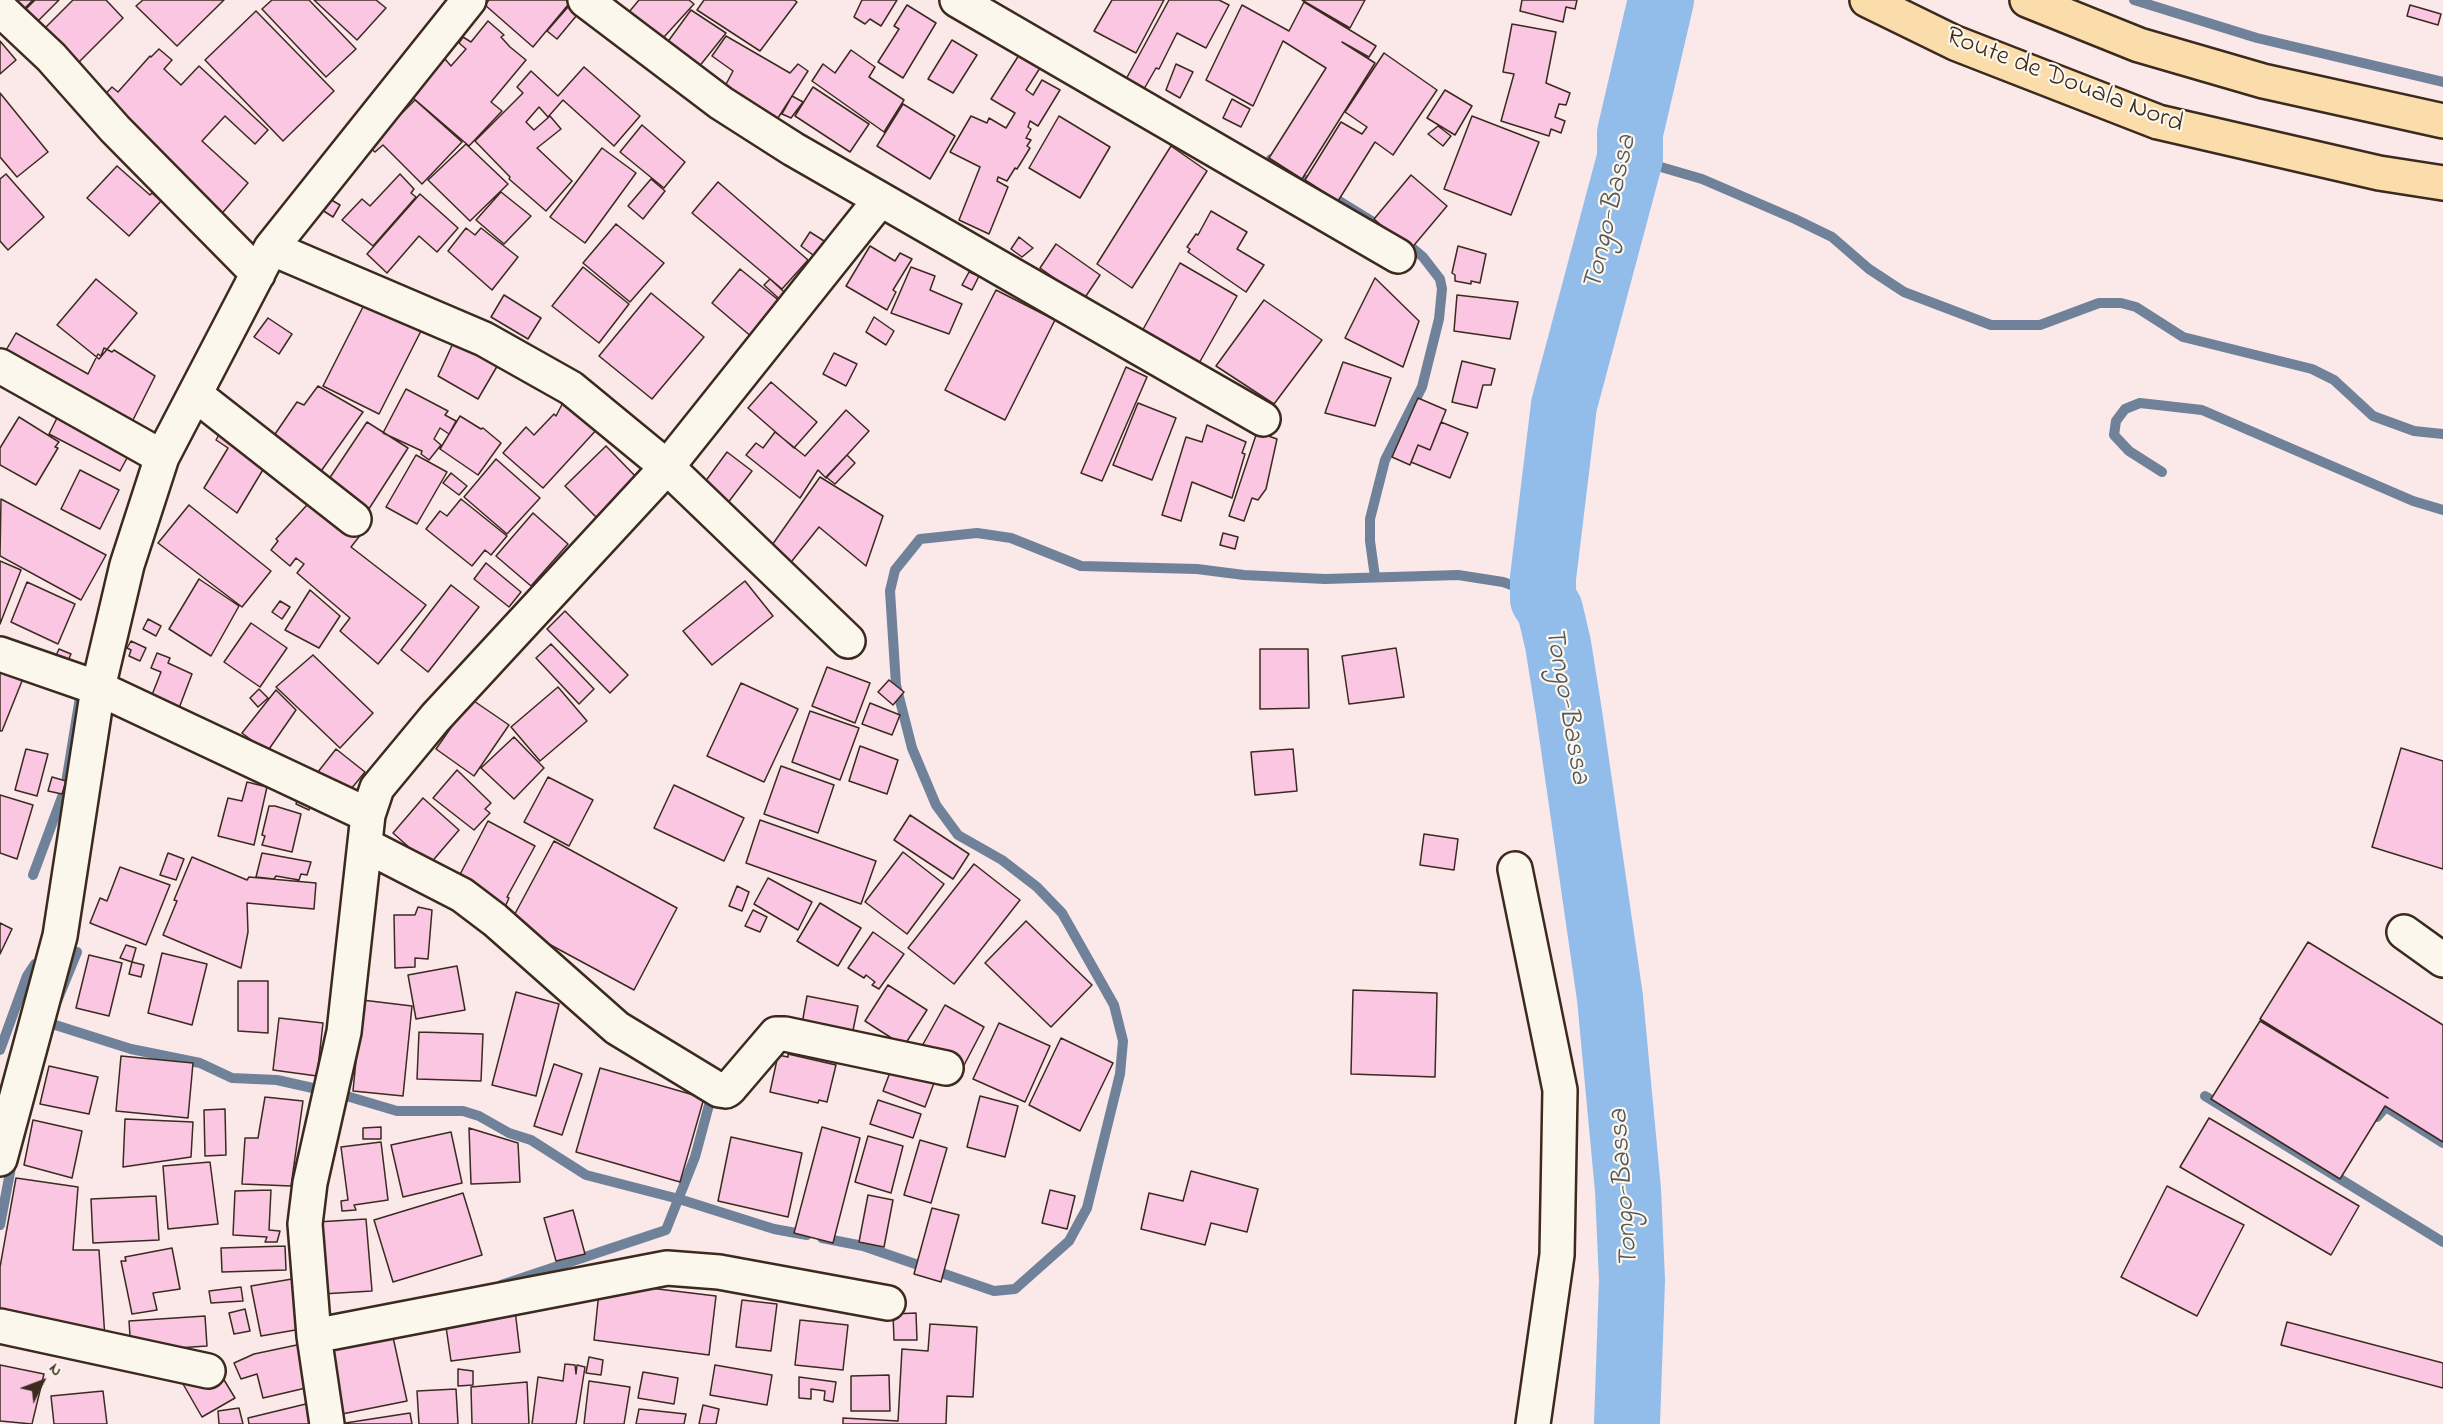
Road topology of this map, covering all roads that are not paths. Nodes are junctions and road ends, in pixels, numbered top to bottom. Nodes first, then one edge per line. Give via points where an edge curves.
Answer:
1 (469, 0) edge
2 (585, 0) edge
3 (957, 0) edge
4 (1867, 0) edge
5 (2026, 0) edge
6 (0, 9) edge
7 (2443, 122) edge
8 (2443, 183) edge
9 (880, 200) junction
10 (1398, 256) dead end
11 (265, 261) junction
12 (0, 366) edge
13 (196, 396) junction
14 (1263, 419) dead end
15 (162, 457) junction
16 (668, 467) junction
17 (354, 519) dead end
18 (848, 641) dead end
19 (0, 654) edge
20 (98, 688) junction
21 (367, 830) junction
22 (1515, 869) dead end
23 (2404, 932) dead end
24 (2443, 960) edge
25 (946, 1068) dead end
26 (0, 1159) edge
27 (888, 1303) dead end
28 (0, 1326) edge
29 (314, 1336) junction
30 (208, 1371) dead end
31 (327, 1424) edge
32 (1533, 1424) edge

1 - 11 street
2 - 9 street via 721,103
3 - 10 street
4 - 8 main road, Route de Douala Nord via 1955,43 2158,122 2379,173
5 - 7 main road via 2139,45 2263,81
6 - 11 street via 51,57 115,129
9 - 14 street
9 - 16 street
11 - 13 street
11 - 16 street via 417,309 484,339 571,388
12 - 15 street
13 - 15 street
13 - 17 street
15 - 20 street via 127,565
16 - 18 street
16 - 21 street via 435,718 377,788
19 - 20 street
20 - 21 street
20 - 26 street via 60,936
21 - 25 street via 495,920 616,1028 719,1089 729,1089 776,1034
21 - 29 street via 344,1032 310,1183 305,1224
22 - 32 street via 1560,1090 1557,1255
23 - 24 street
27 - 29 street via 719,1272 667,1268
28 - 30 street
29 - 31 street

